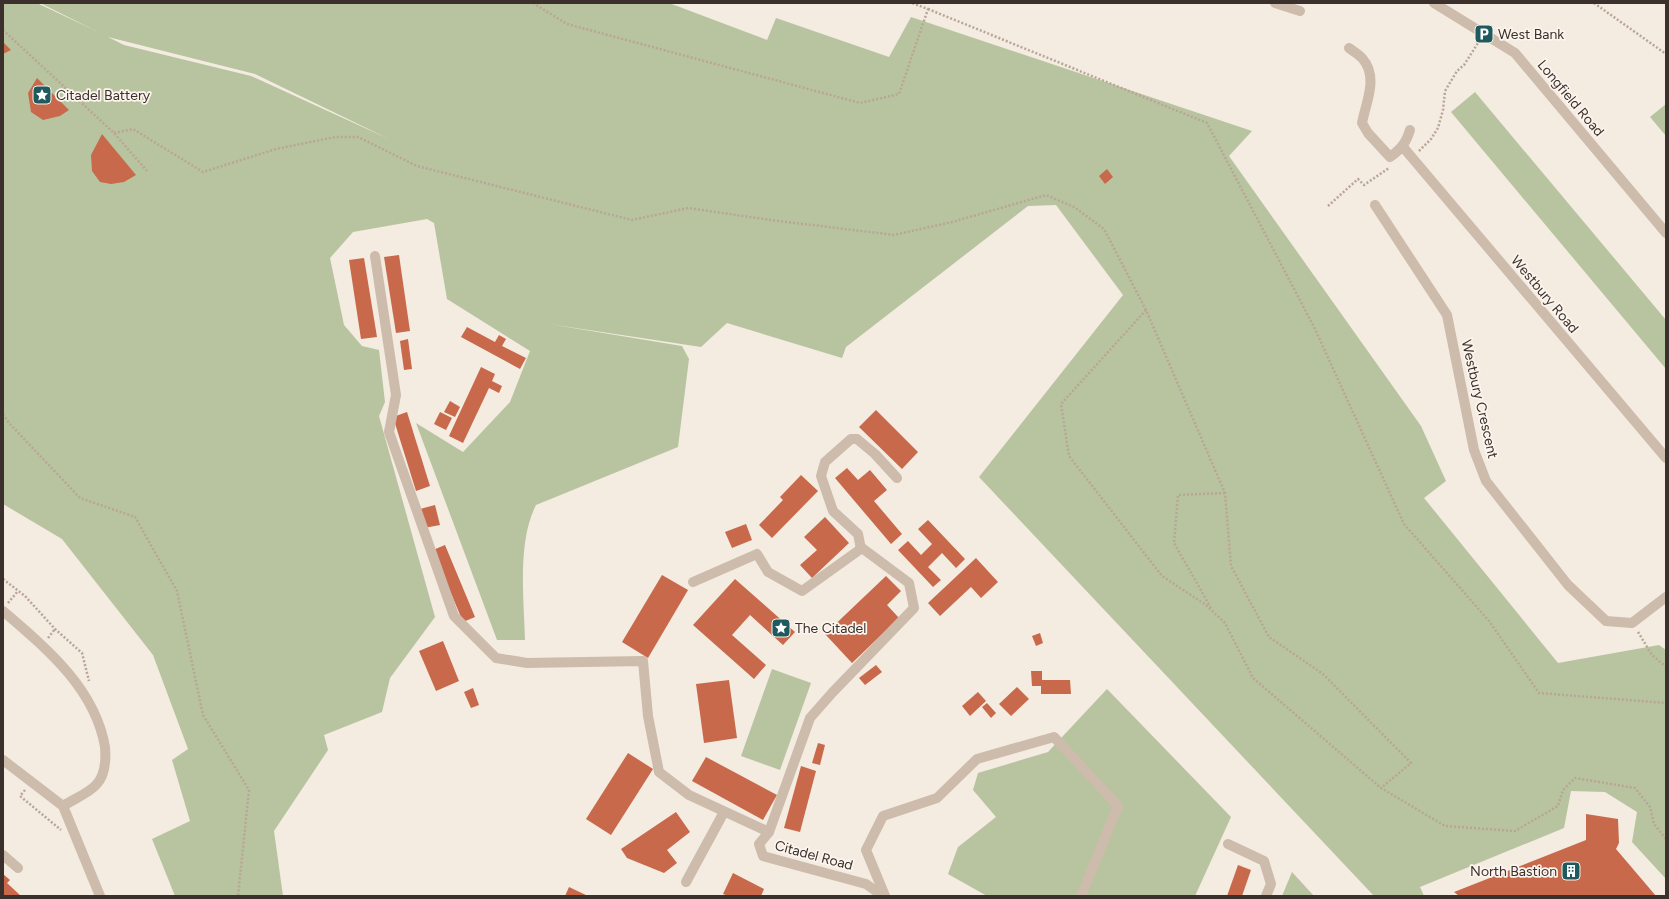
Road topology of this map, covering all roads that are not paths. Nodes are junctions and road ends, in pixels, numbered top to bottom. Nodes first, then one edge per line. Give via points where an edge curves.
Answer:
1 (1275, 3) edge
2 (1434, 3) edge
3 (1300, 11) dead end
4 (1349, 48) dead end
5 (1410, 130) dead end
6 (1403, 147) junction
7 (1375, 205) dead end
8 (1666, 233) edge
9 (375, 256) dead end
10 (1666, 458) edge
11 (897, 478) dead end
12 (861, 549) junction
13 (693, 582) dead end
14 (1666, 597) edge
15 (3, 610) edge
16 (3, 760) edge
17 (62, 806) junction
18 (724, 812) junction
19 (769, 832) junction
20 (1228, 844) dead end
21 (3, 855) edge
22 (18, 868) dead end
23 (686, 882) dead end
24 (100, 896) edge
25 (884, 896) edge
26 (1081, 896) edge
27 (1266, 896) edge

1 - 3 street
2 - 8 street, Longfield Road via 1515,53
4 - 6 street via 1362,58 1370,73 1370,96 1362,123 1390,162
5 - 6 street
6 - 10 street, Westbury Road
7 - 14 street, Westbury Crescent via 1447,315 1474,450 1486,481 1573,590 1606,621 1632,624
9 - 18 street via 396,395 389,432 454,616 496,658 536,662 643,661 648,716 659,772 689,795
11 - 12 street via 857,439 851,439 825,462 821,476 833,511 858,534
12 - 13 street via 802,591 768,572 757,554
12 - 19 street via 909,583 914,608 810,718
15 - 17 street via 55,657 79,688 102,732 106,756 104,771 96,785
16 - 17 street
17 - 24 street
18 - 19 street
18 - 23 street
19 - 25 street, Citadel Road via 759,844 763,856 866,884
20 - 27 street via 1264,861 1271,884
21 - 22 street
25 - 26 street via 866,850 883,816 937,798 977,759 1054,737 1118,806

